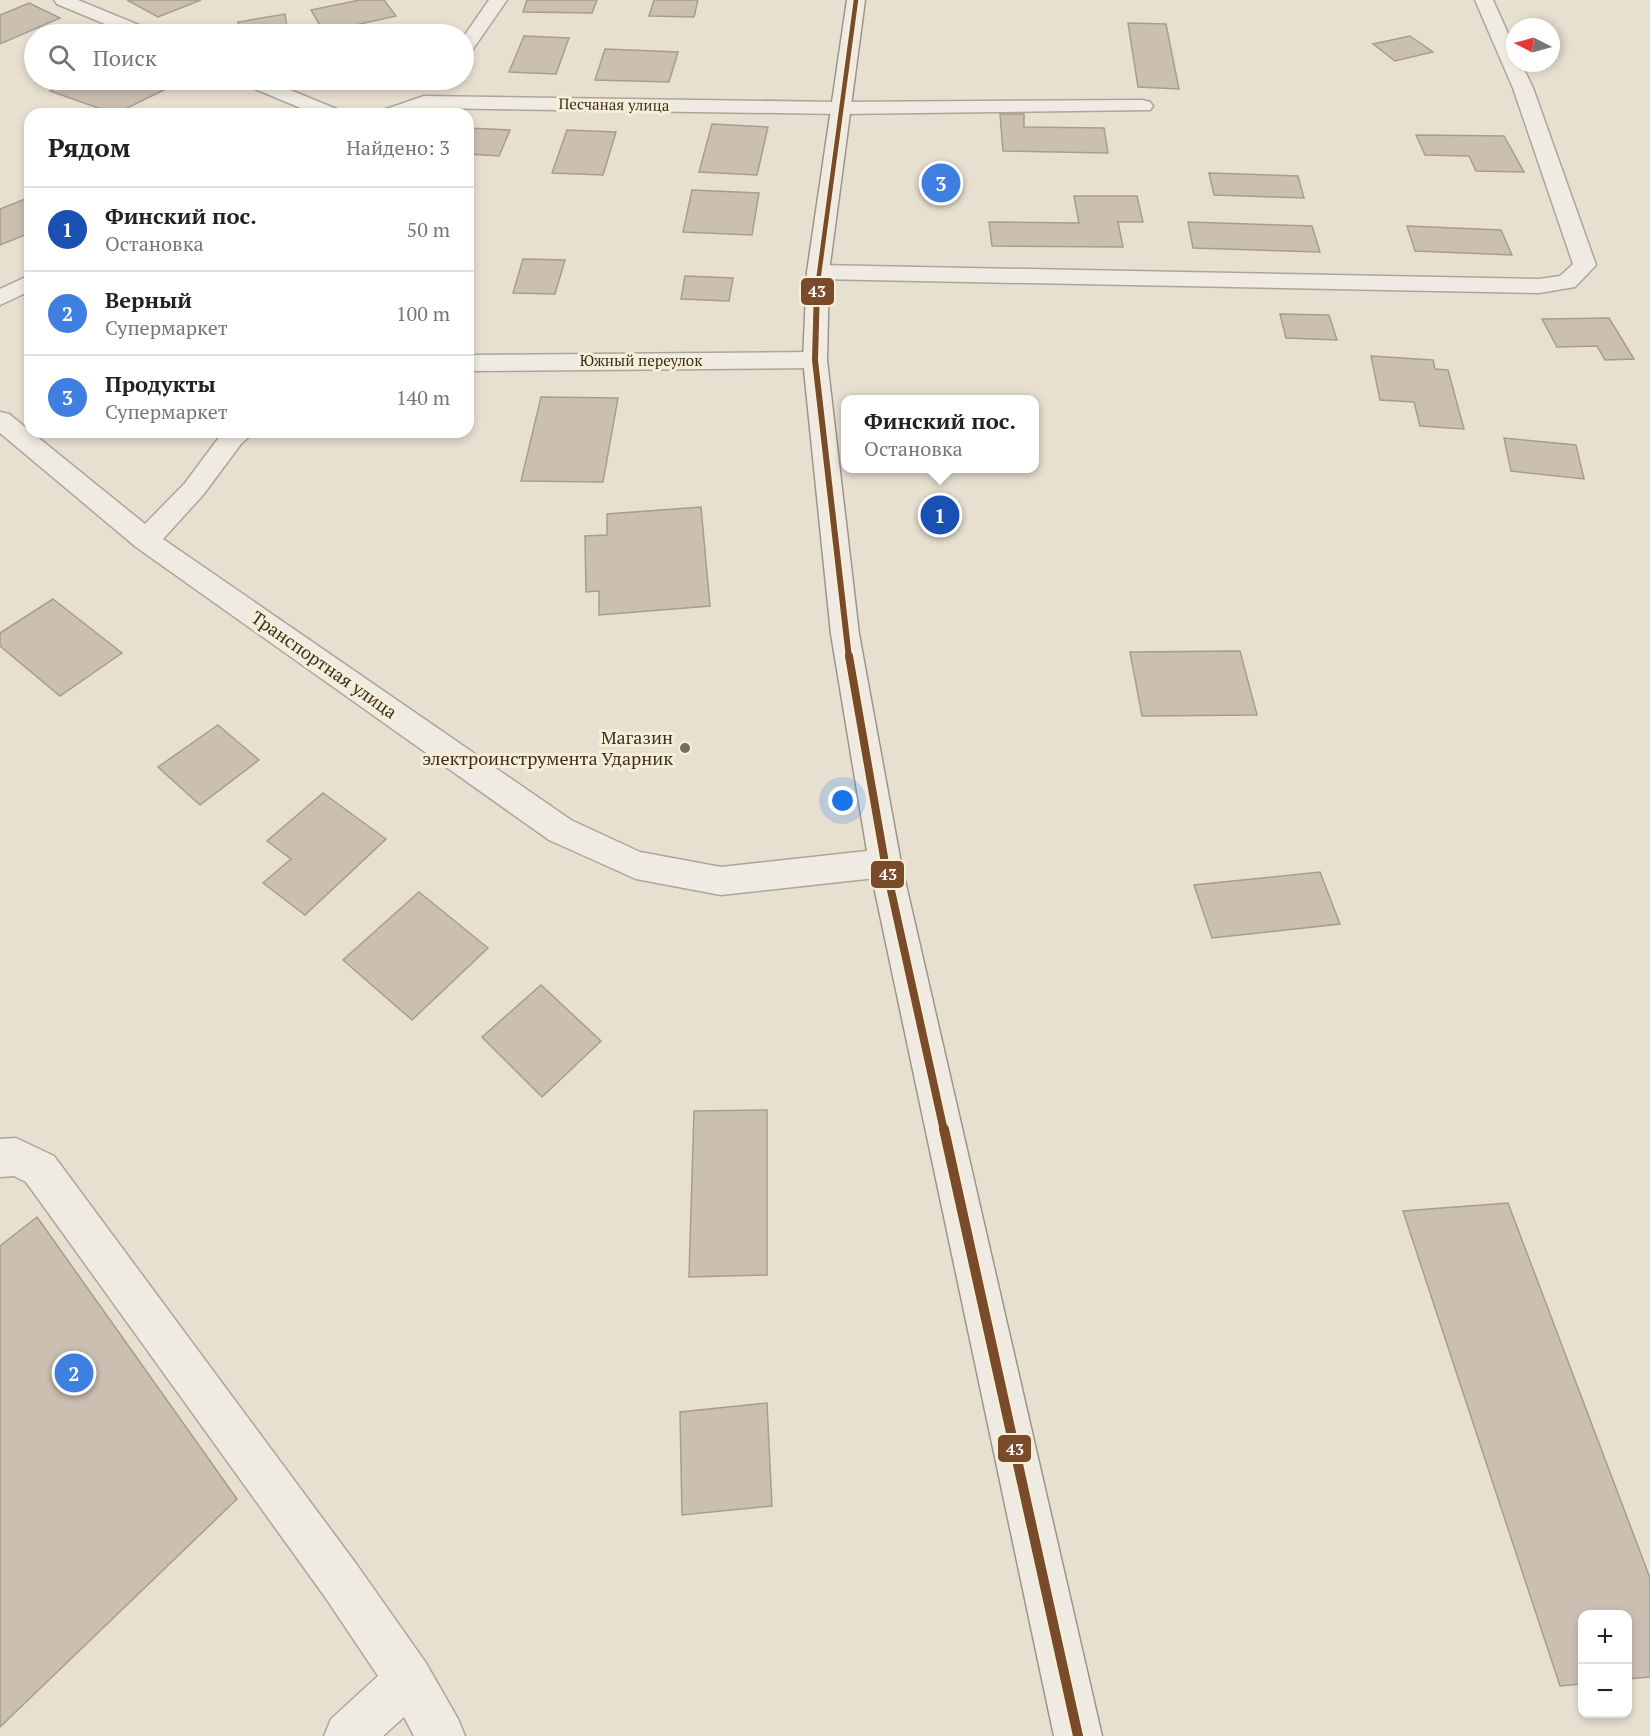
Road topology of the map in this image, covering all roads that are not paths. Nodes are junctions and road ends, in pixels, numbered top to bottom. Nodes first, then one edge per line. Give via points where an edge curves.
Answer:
1 (63, 0) edge
2 (498, 0) edge
3 (856, 0) edge
4 (1484, 0) edge
5 (120, 24) edge
6 (474, 34) edge
7 (274, 90) edge
8 (1143, 106) dead end
9 (318, 108) edge
10 (402, 108) edge
11 (840, 108) junction
12 (818, 272) junction
13 (24, 285) edge
14 (0, 298) edge
15 (815, 360) junction
16 (474, 363) edge
17 (0, 420) edge
18 (232, 438) edge
19 (146, 540) junction
20 (885, 863) junction
21 (0, 1158) edge
22 (409, 1680) junction
23 (348, 1736) edge
24 (441, 1736) edge
25 (1078, 1736) edge

1 - 5 street
2 - 6 street
3 - 11 street
4 - 12 street via 1523,88 1585,265 1567,282 1539,286
7 - 9 street
8 - 11 street, Песчаная улица
10 - 11 street, Песчаная улица via 430,94
11 - 12 street
12 - 15 street
13 - 14 street
15 - 16 street, Южный переулок
15 - 20 street via 845,634
17 - 19 street, Транспортная улица
18 - 19 street via 194,489
19 - 20 street, Транспортная улица via 561,830 636,865 721,880
20 - 25 street
21 - 22 street via 16,1157 40,1169 334,1571
22 - 23 street
22 - 24 street

